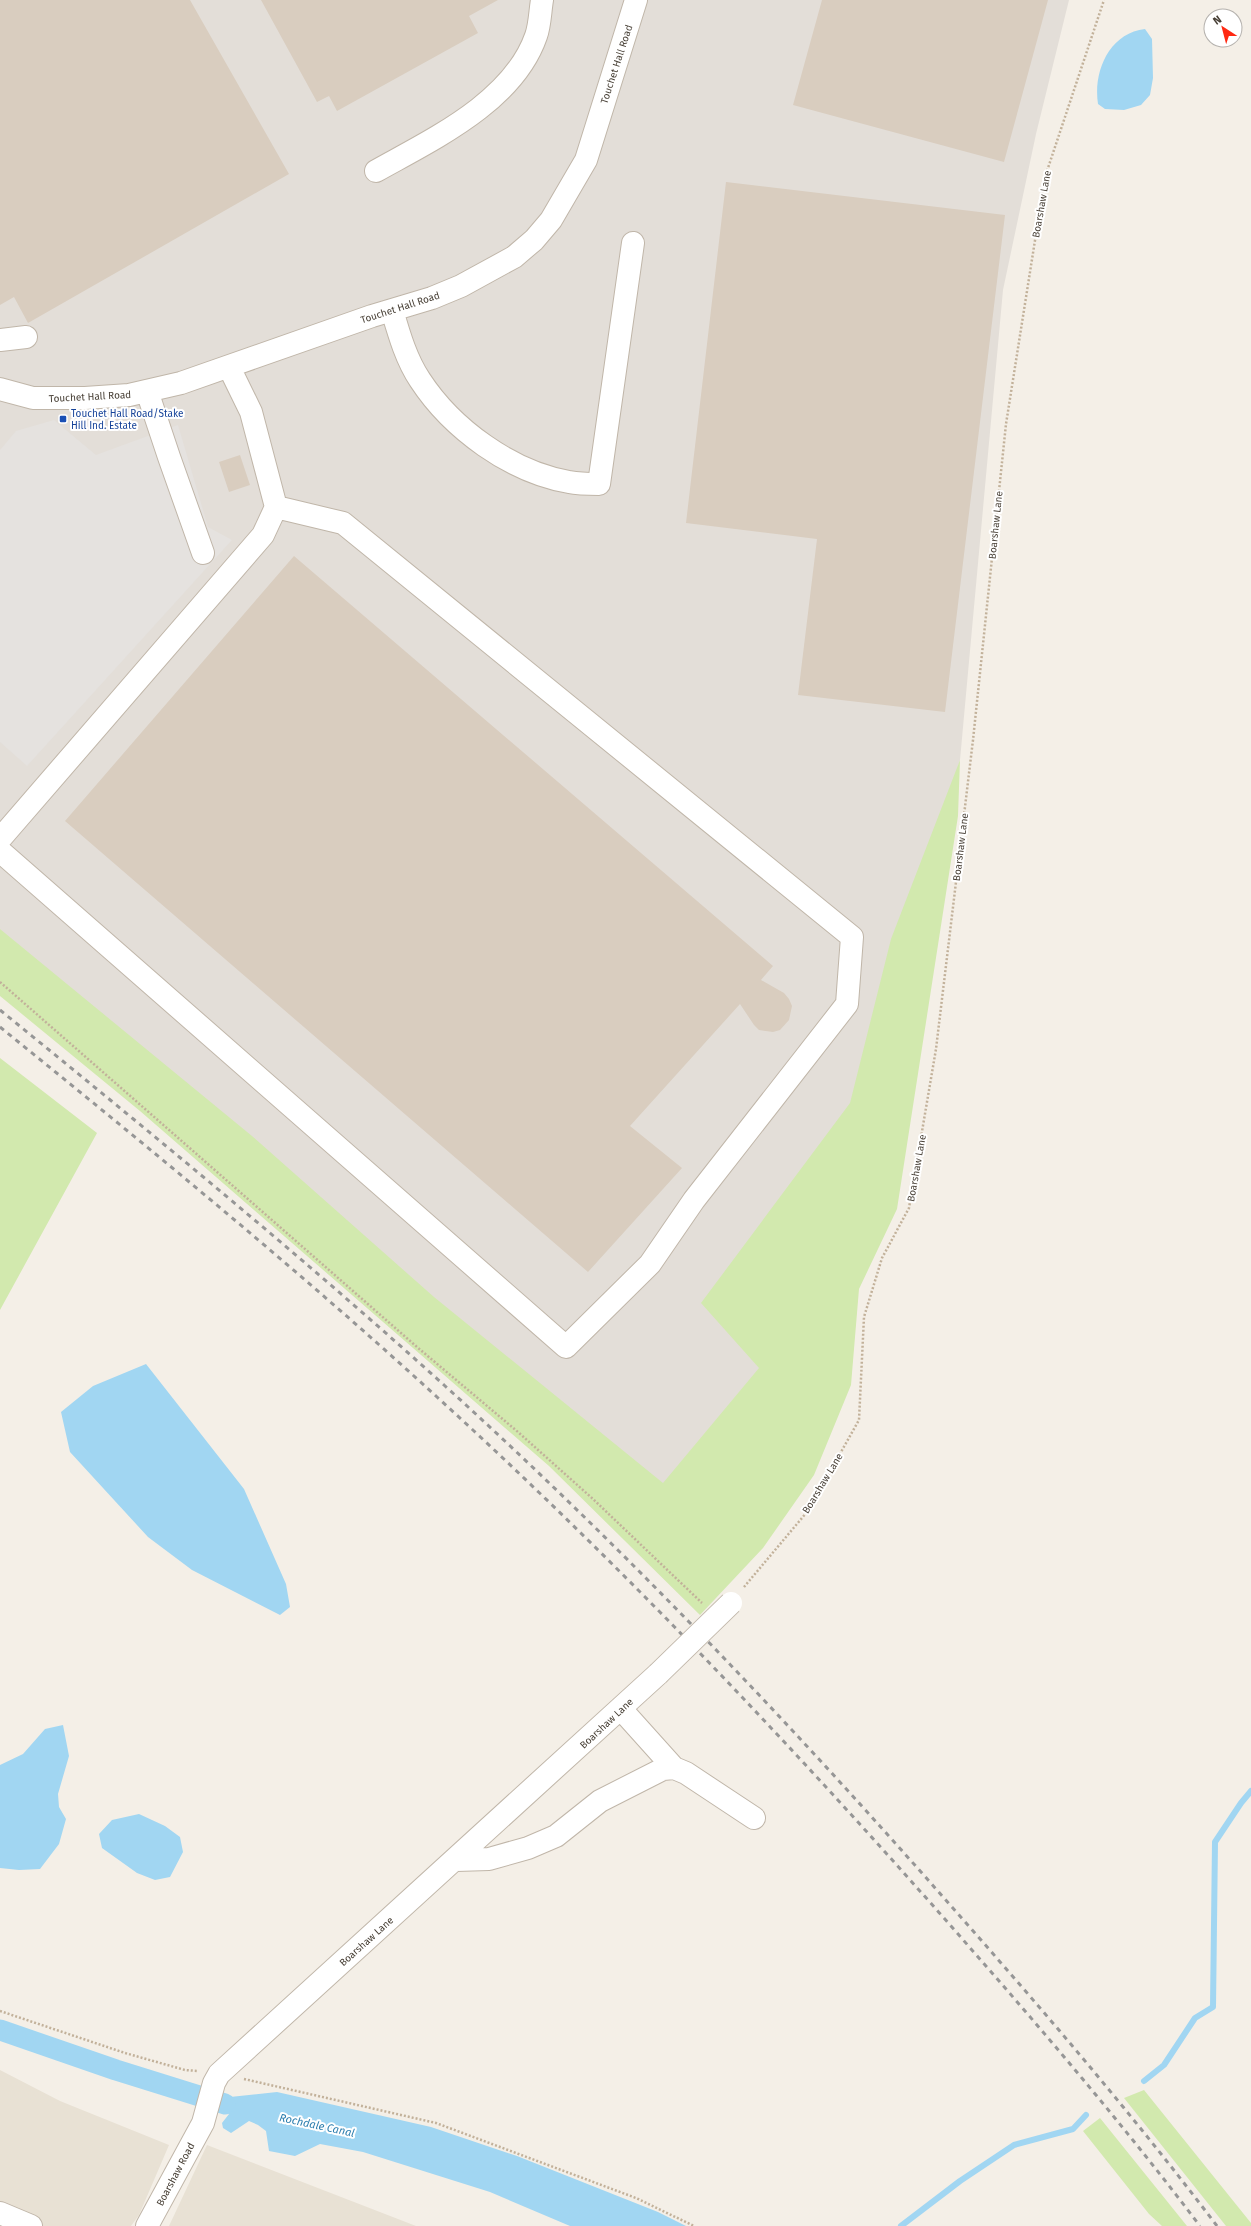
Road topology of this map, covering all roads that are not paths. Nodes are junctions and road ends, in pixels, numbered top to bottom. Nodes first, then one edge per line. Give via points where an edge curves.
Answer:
1 (542, 0) edge
2 (636, 0) edge
3 (376, 171) dead end
4 (633, 243) dead end
5 (392, 310) junction
6 (26, 337) dead end
7 (0, 340) edge
8 (228, 367) junction
9 (0, 389) edge
10 (147, 391) junction
11 (276, 507) junction
12 (203, 553) dead end
13 (0, 839) edge
14 (0, 851) edge
15 (724, 1610) road end
16 (621, 1709) junction
17 (674, 1768) junction
18 (754, 1818) dead end
19 (456, 1860) junction
20 (203, 2123) joint
21 (0, 2213) edge
22 (31, 2226) edge
23 (147, 2226) edge

1 - 3 street via 536,36 519,66 502,88 478,109 439,136
2 - 5 street, Touchet Hall Road via 586,160 551,220 514,257 489,272 432,298
4 - 5 street via 599,484 570,482 531,470 497,454 468,432 439,404 420,380 409,360
5 - 8 street, Touchet Hall Road
6 - 7 street
8 - 10 street, Touchet Hall Road
8 - 11 street via 251,412
9 - 10 street, Touchet Hall Road via 33,398 129,395
10 - 12 street
11 - 13 street via 263,535
11 - 14 street via 343,523 852,937 847,1004 694,1200 650,1264 566,1347
15 - 16 street, Boarshaw Lane, bridge
16 - 17 street
16 - 19 street, Boarshaw Lane
17 - 18 street via 686,1772
17 - 19 street via 663,1769 600,1801 556,1836 535,1845 489,1859
19 - 20 street, Boarshaw Lane via 217,2078
20 - 23 street, Boarshaw Road
21 - 22 street

